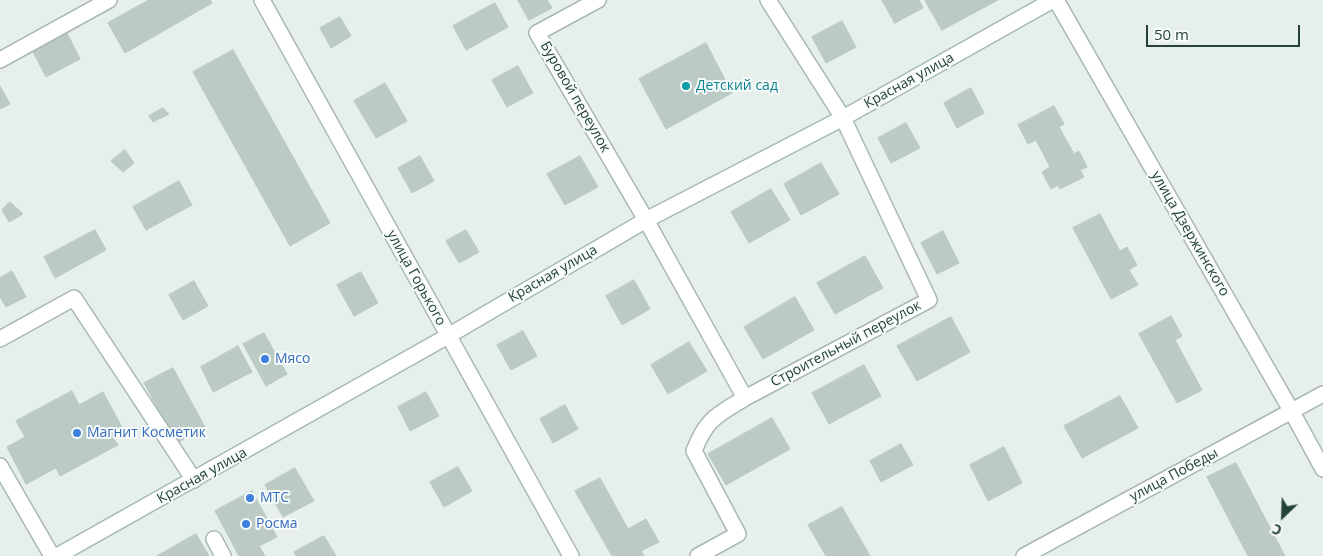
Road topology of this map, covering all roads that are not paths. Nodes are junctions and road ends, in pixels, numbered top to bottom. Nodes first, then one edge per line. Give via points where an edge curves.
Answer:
1 (109, 0) edge
2 (262, 0) edge
3 (598, 0) edge
4 (768, 0) edge
5 (1054, 0) edge
6 (0, 60) edge
7 (843, 118) junction
8 (646, 220) junction
9 (448, 336) junction
10 (0, 339) edge
11 (1323, 394) edge
12 (745, 398) junction
13 (1292, 412) junction
14 (0, 466) edge
15 (1323, 470) edge
16 (194, 480) junction
17 (214, 539) dead end
18 (52, 556) edge
19 (58, 556) edge
20 (224, 556) edge
21 (571, 556) edge
22 (698, 556) edge
23 (1024, 556) edge

1 - 6 street
2 - 9 street, улица Горького
3 - 8 street, Буровой переулок via 538,33
4 - 7 street
5 - 7 street, Красная улица
5 - 13 street, улица Дзержинского
7 - 8 street, Красная улица
7 - 12 street, Строительный переулок via 929,300
8 - 9 street, Красная улица
8 - 12 street
9 - 16 street, Красная улица
9 - 21 street, улица Горького
10 - 16 street via 74,298
11 - 13 street, улица Победы
12 - 22 street, Строительный переулок via 707,423 694,451 738,534
13 - 15 street, улица Дзержинского
13 - 23 street, улица Победы
14 - 18 street
16 - 19 street, Красная улица
17 - 20 street

